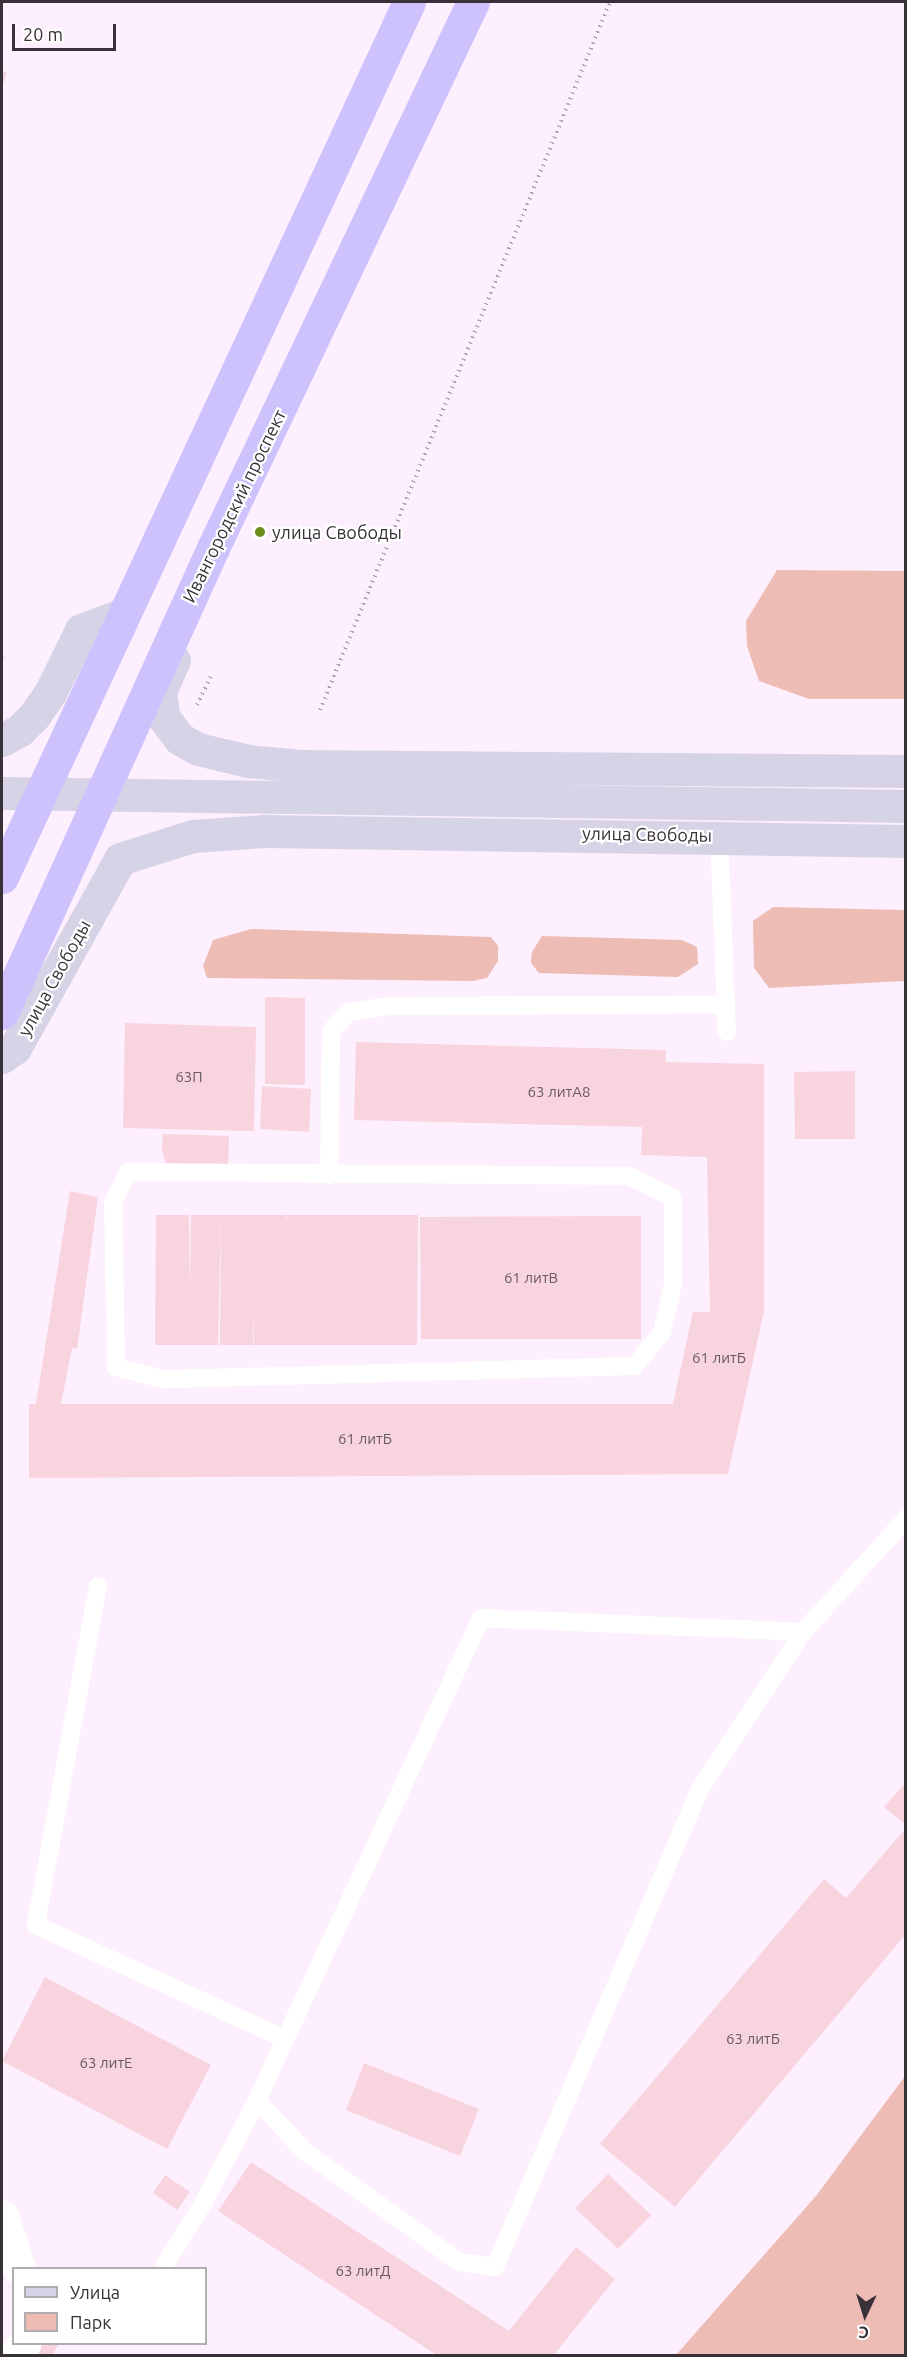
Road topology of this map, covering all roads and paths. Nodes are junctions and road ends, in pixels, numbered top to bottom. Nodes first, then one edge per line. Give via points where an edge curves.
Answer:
1 (409, 2) edge
2 (473, 2) edge
3 (610, 2) edge
4 (213, 548) junction
5 (124, 615) junction
6 (212, 674) dead end
7 (196, 708) dead end
8 (320, 710) dead end
9 (2, 740) edge
10 (906, 771) edge
11 (2, 793) edge
12 (906, 806) edge
13 (719, 835) junction
14 (906, 841) edge
15 (2, 877) edge
16 (726, 1005) junction
17 (2, 1013) edge
18 (727, 1032) dead end
19 (2, 1057) edge
20 (328, 1175) junction
21 (906, 1519) edge
22 (98, 1586) dead end
23 (802, 1632) junction
24 (285, 2039) junction
25 (257, 2100) junction
26 (2, 2216) edge
27 (165, 2264) dead end
28 (19, 2267) edge

1 - 5 highway
2 - 4 highway, Ивангородский проспект
3 - 8 path
4 - 10 main road via 214,571 160,691 164,718 180,739 198,749 248,761 301,766
4 - 17 highway, Ивангородский проспект
5 - 9 main road via 81,630 50,693 34,716
5 - 15 highway
6 - 7 path
11 - 12 main road, улица Свободы
13 - 14 main road, улица Свободы
13 - 16 lane
13 - 19 main road, улица Свободы via 264,831 193,836 129,855 120,860 15,1048
16 - 18 lane
16 - 20 lane via 389,1006 349,1012 331,1031
20 - 20 lane via 128,1172 113,1202 116,1367 163,1379 635,1366 662,1332 673,1284 673,1198 629,1176
21 - 23 lane
22 - 24 lane via 36,1925
23 - 24 lane via 481,1618
23 - 25 lane via 700,1789 495,2266 459,2262 304,2151
24 - 25 lane
25 - 27 lane via 204,2202
26 - 28 street

